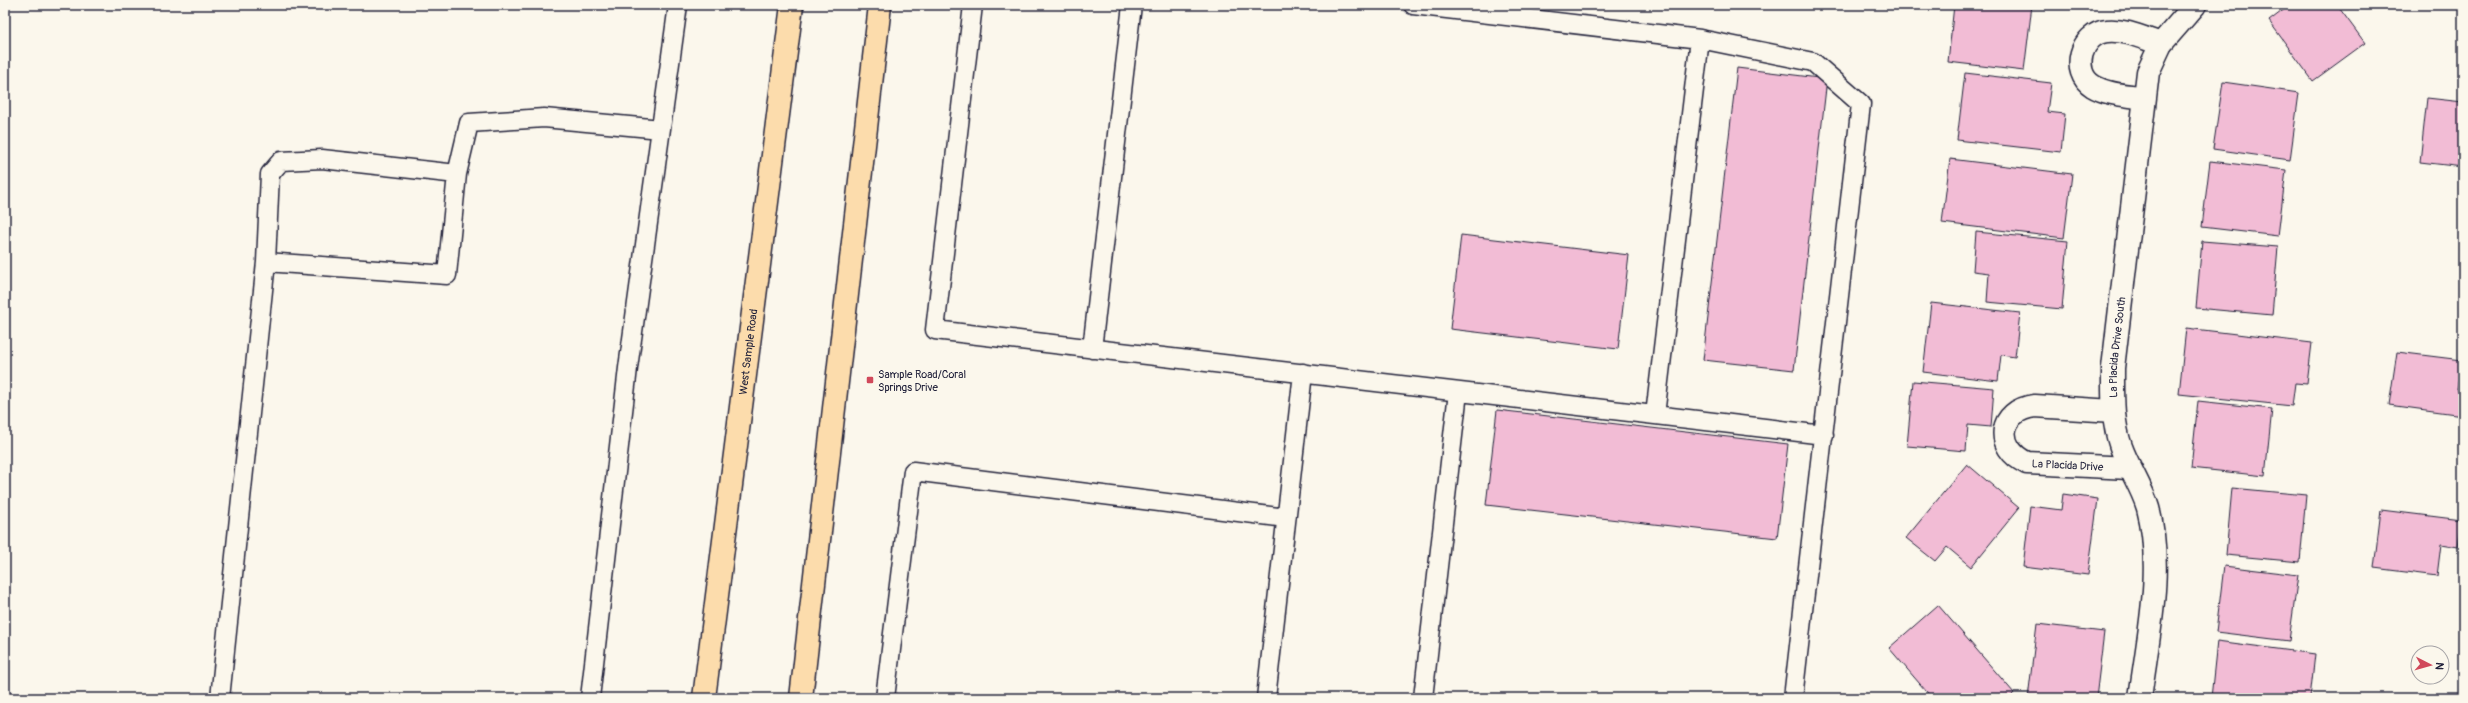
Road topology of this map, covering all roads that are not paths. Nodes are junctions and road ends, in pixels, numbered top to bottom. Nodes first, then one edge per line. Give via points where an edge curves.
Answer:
1 (678, 5) edge
2 (792, 5) edge
3 (880, 5) edge
4 (973, 5) edge
5 (1132, 5) edge
6 (1413, 5) edge
7 (2194, 5) edge
8 (1497, 10) edge
9 (1700, 40) junction
10 (2161, 44) junction
11 (2144, 98) junction
12 (661, 129) junction
13 (457, 174) junction
14 (266, 262) junction
15 (1092, 349) junction
16 (1303, 373) junction
17 (1458, 392) junction
18 (2113, 411) junction
19 (1655, 415) junction
20 (1824, 435) junction
21 (2130, 468) junction
22 (1286, 518) junction
23 (220, 698) edge
24 (590, 698) edge
25 (704, 698) edge
26 (801, 698) edge
27 (885, 698) edge
28 (1266, 698) edge
29 (1423, 698) edge
30 (1793, 698) edge
31 (2140, 698) edge

1 - 12 lane
2 - 25 main road, West Sample Road
3 - 26 main road
4 - 15 lane via 935,330
5 - 15 lane
6 - 8 lane
7 - 10 street, La Placida Drive South
8 - 9 lane
9 - 19 lane
9 - 20 lane via 1813,62 1861,104
10 - 11 street, La Placida Drive South via 2148,72
10 - 11 street via 2118,31 2106,31 2095,34 2086,42 2081,53 2080,65 2092,86
11 - 18 street, La Placida Drive South via 2112,368
12 - 13 lane via 544,118 469,123
12 - 24 lane via 628,368
13 - 14 lane via 322,159 281,161 270,174
13 - 14 lane via 447,275
14 - 23 lane
15 - 16 lane
16 - 17 lane
16 - 22 lane
17 - 19 lane
17 - 29 lane
18 - 21 street, La Placida Drive South via 2120,445
18 - 21 street, La Placida Drive via 2023,407 2009,419 2005,428 2005,441 2009,451 2027,463
19 - 20 lane
20 - 30 lane
21 - 31 street, La Placida Drive South via 2148,507 2153,542 2154,588
22 - 27 lane via 913,471
22 - 28 lane

